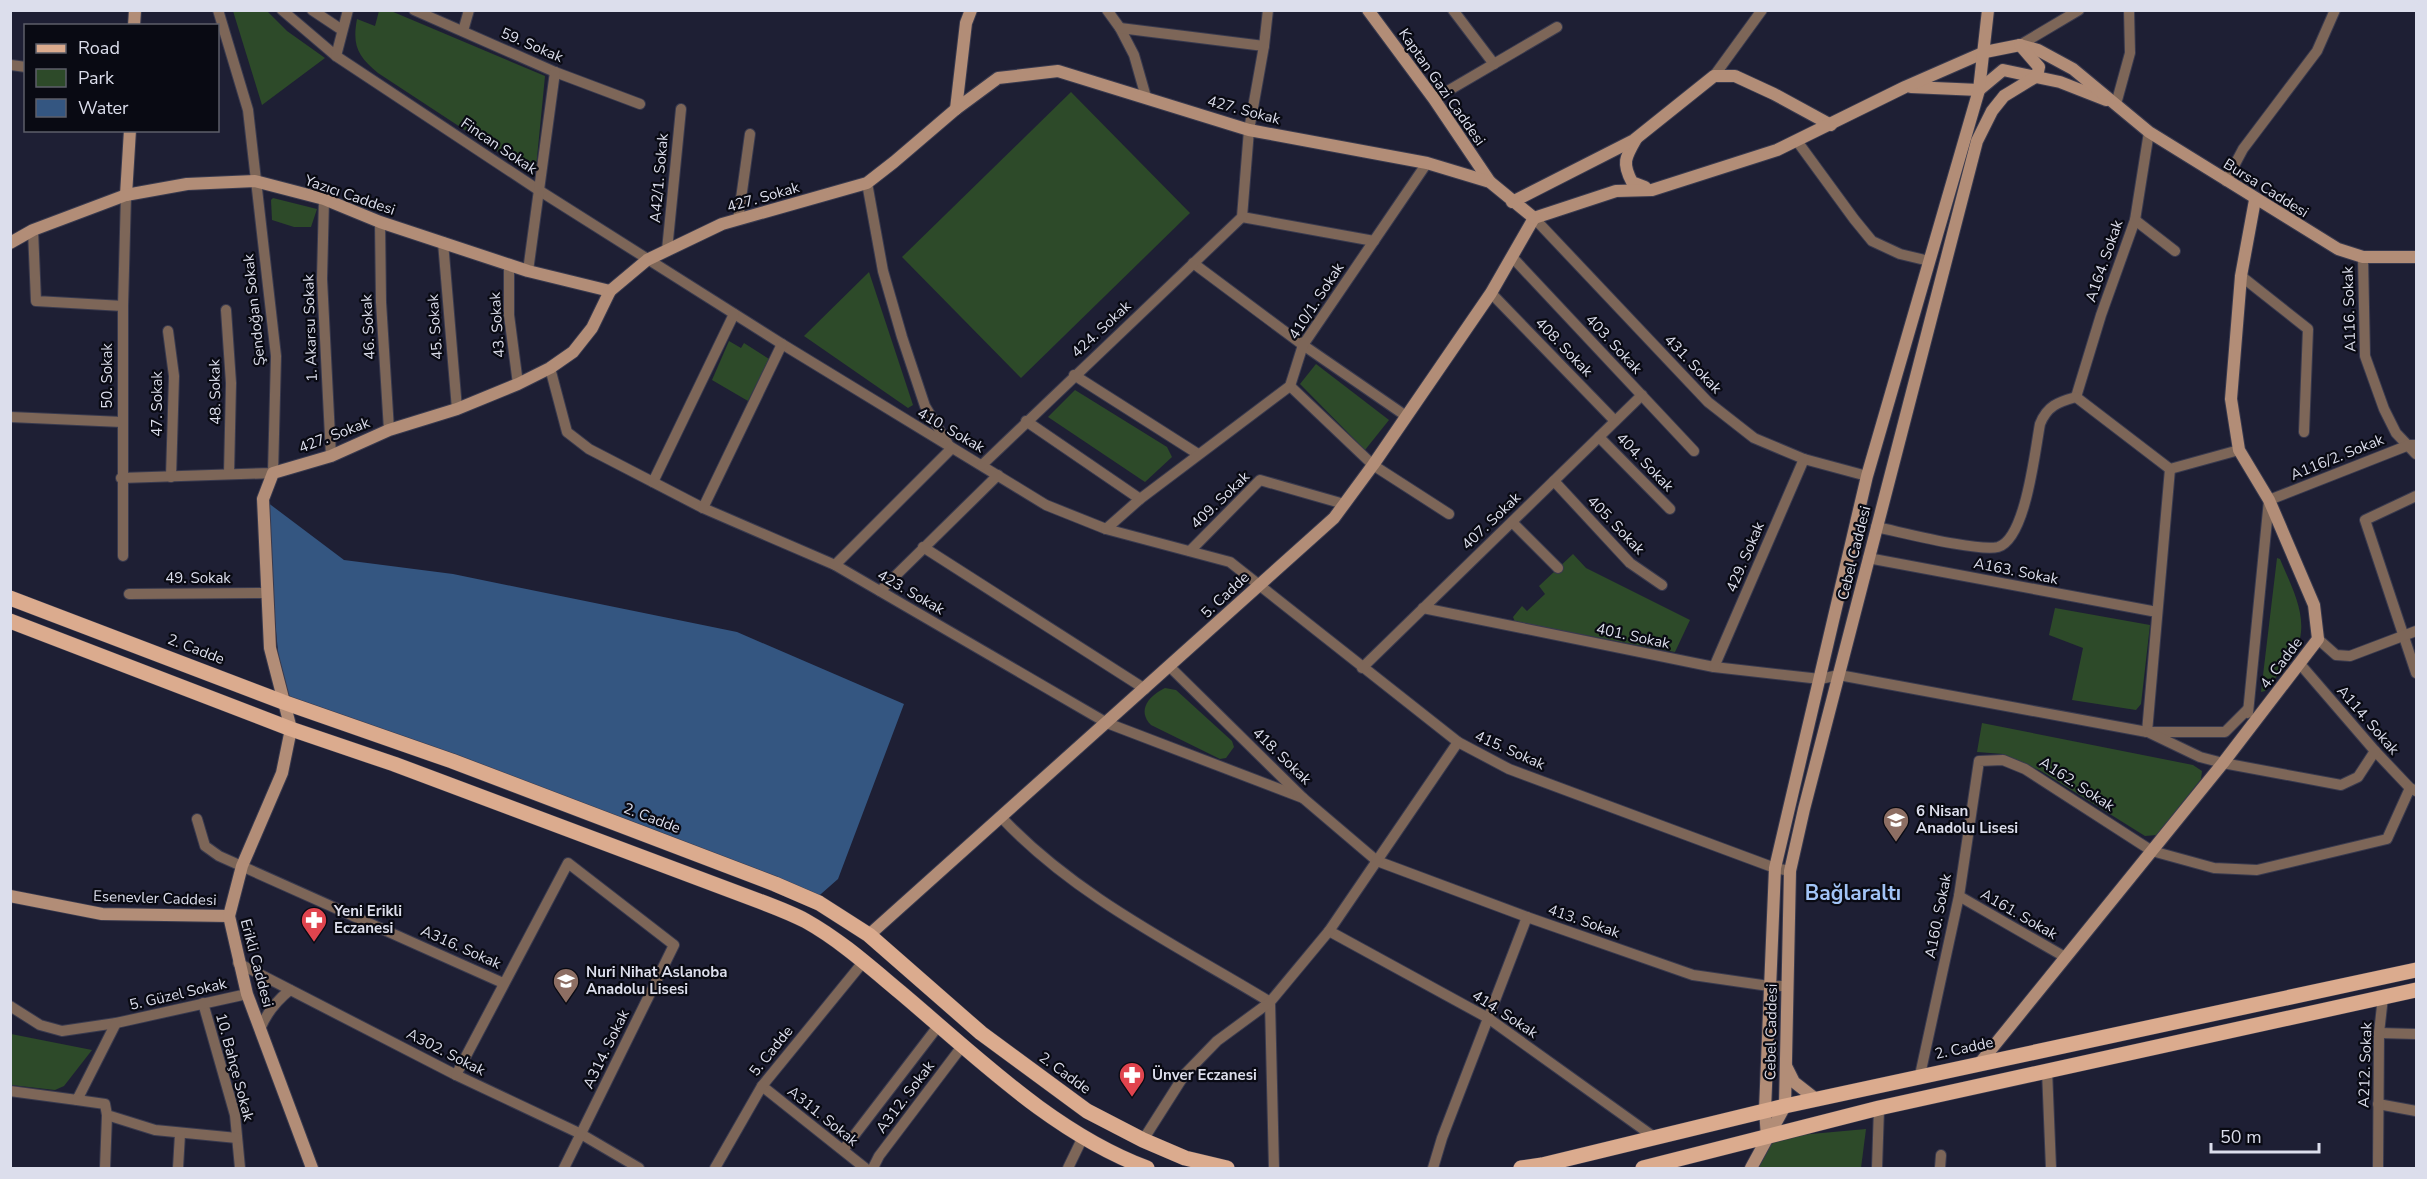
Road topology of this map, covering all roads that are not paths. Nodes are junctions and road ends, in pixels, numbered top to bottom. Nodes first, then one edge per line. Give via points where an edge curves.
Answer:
1 (218, 10) edge
2 (282, 10) edge
3 (312, 10) edge
4 (348, 10) edge
5 (414, 10) edge
6 (470, 10) edge
7 (971, 10) edge
8 (1107, 10) edge
9 (1268, 10) edge
10 (1368, 10) edge
11 (1762, 10) edge
12 (1988, 10) edge
13 (2079, 10) edge
14 (2129, 10) edge
15 (2335, 10) edge
16 (1457, 12) edge
17 (1557, 27) dead end
18 (1120, 28) junction
19 (342, 30) junction
20 (463, 31) junction
21 (2020, 45) junction
22 (1264, 46) junction
23 (1985, 52) junction
24 (336, 56) junction
25 (1494, 64) junction
26 (555, 72) junction
27 (1714, 76) junction
28 (2037, 76) junction
29 (1905, 87) junction
30 (1979, 90) junction
31 (1146, 97) junction
32 (1434, 99) junction
33 (640, 104) dead end
34 (2116, 104) junction
35 (681, 109) dead end
36 (956, 109) junction
37 (1831, 125) junction
38 (1249, 130) junction
39 (130, 132) edge
40 (2149, 132) junction
41 (750, 134) dead end
42 (1636, 138) junction
43 (1797, 141) junction
44 (1427, 163) junction
45 (255, 181) junction
46 (2226, 181) junction
47 (1490, 182) junction
48 (867, 183) junction
49 (1652, 190) junction
50 (540, 191) junction
51 (126, 195) junction
52 (324, 199) junction
53 (2255, 200) junction
54 (1512, 202) junction
55 (1242, 217) junction
56 (1534, 219) junction
57 (738, 220) junction
58 (2135, 220) junction
59 (380, 222) junction
60 (33, 230) junction
61 (1374, 241) junction
62 (443, 242) junction
63 (10, 243) edge
64 (667, 250) junction
65 (2175, 252) dead end
66 (2363, 257) junction
67 (2416, 257) edge
68 (1513, 258) junction
69 (647, 260) junction
70 (1929, 261) junction
71 (509, 264) junction
72 (1193, 264) junction
73 (528, 271) junction
74 (2241, 276) junction
75 (610, 291) junction
76 (1491, 293) junction
77 (123, 306) junction
78 (226, 310) dead end
79 (734, 314) junction
80 (168, 331) dead end
81 (782, 344) junction
82 (1303, 345) junction
83 (550, 368) junction
84 (1074, 375) junction
85 (518, 384) junction
86 (1290, 386) junction
87 (1642, 395) junction
88 (2076, 397) junction
89 (456, 409) junction
90 (1406, 416) junction
91 (10, 417) edge
92 (1026, 421) junction
93 (1616, 421) junction
94 (122, 422) junction
95 (389, 430) junction
96 (2304, 432) dead end
97 (1599, 437) junction
98 (2413, 445) edge
99 (951, 449) junction
100 (2239, 450) junction
101 (1694, 451) dead end
102 (1198, 454) junction
103 (2416, 454) edge
104 (331, 456) junction
105 (1804, 459) junction
106 (982, 465) junction
107 (1373, 465) junction
108 (2170, 469) junction
109 (273, 473) junction
110 (229, 474) junction
111 (998, 475) junction
112 (1867, 476) junction
113 (171, 477) junction
114 (122, 478) junction
115 (1554, 481) junction
116 (653, 482) junction
117 (2416, 496) edge
118 (1140, 499) junction
119 (2269, 500) junction
120 (1344, 504) junction
121 (703, 508) junction
122 (1670, 509) dead end
123 (1449, 514) dead end
124 (1512, 522) junction
125 (1106, 529) junction
126 (1874, 533) junction
127 (1853, 536) junction
128 (923, 547) junction
129 (1190, 551) junction
130 (123, 556) dead end
131 (1868, 558) junction
132 (835, 566) junction
133 (1558, 568) dead end
134 (1257, 585) junction
135 (1662, 585) dead end
136 (880, 591) junction
137 (267, 593) junction
138 (129, 594) dead end
139 (10, 598) edge
140 (1423, 608) junction
141 (2157, 612) junction
142 (10, 621) edge
143 (2416, 632) edge
144 (2405, 636) junction
145 (2318, 639) junction
146 (2300, 664) junction
147 (1170, 667) junction
148 (1714, 667) junction
149 (1362, 668) junction
150 (2416, 673) edge
151 (1839, 675) junction
152 (1820, 679) junction
153 (1145, 689) junction
154 (283, 702) junction
155 (2248, 709) junction
156 (1107, 723) junction
157 (291, 729) junction
158 (2147, 732) junction
159 (2225, 732) junction
160 (2247, 732) junction
161 (1458, 742) junction
162 (2375, 751) junction
163 (1979, 761) joint
164 (2223, 763) junction
165 (2413, 789) edge
166 (1303, 798) junction
167 (1001, 818) junction
168 (196, 819) dead end
169 (2152, 851) junction
170 (1377, 861) junction
171 (243, 866) junction
172 (1775, 868) junction
173 (1790, 871) junction
174 (10, 896) edge
175 (1959, 896) junction
176 (228, 916) junction
177 (1527, 917) junction
178 (1329, 931) junction
179 (869, 935) junction
180 (2065, 957) junction
181 (864, 962) junction
182 (238, 963) junction
183 (2416, 970) edge
184 (503, 983) junction
185 (1769, 986) junction
186 (1787, 986) junction
187 (291, 990) junction
188 (2416, 990) edge
189 (247, 994) junction
190 (2383, 998) junction
191 (1270, 1002) junction
192 (203, 1004) junction
193 (10, 1006) edge
194 (1488, 1018) junction
195 (116, 1023) junction
196 (939, 1025) junction
197 (260, 1029) junction
198 (2379, 1034) junction
199 (2416, 1034) edge
200 (963, 1045) junction
201 (1980, 1063) junction
202 (1785, 1065) junction
203 (2048, 1070) junction
204 (456, 1075) junction
205 (1920, 1075) junction
206 (762, 1086) junction
207 (10, 1091) edge
208 (77, 1100) junction
209 (1817, 1100) junction
210 (2378, 1104) junction
211 (1785, 1106) junction
212 (1879, 1108) junction
213 (1766, 1110) junction
214 (2416, 1111) edge
215 (107, 1114) junction
216 (180, 1134) junction
217 (580, 1134) junction
218 (1083, 1137) junction
219 (1654, 1137) junction
220 (237, 1138) junction
221 (1767, 1138) junction
222 (1143, 1140) junction
223 (843, 1150) junction
224 (1941, 1155) dead end
225 (633, 1167) edge
226 (105, 1168) edge
227 (178, 1168) edge
228 (240, 1168) edge
229 (312, 1168) edge
230 (564, 1168) edge
231 (715, 1168) edge
232 (865, 1168) edge
233 (873, 1168) edge
234 (1068, 1168) edge
235 (1147, 1168) edge
236 (1227, 1168) edge
237 (1274, 1168) edge
238 (1434, 1168) edge
239 (1521, 1168) edge
240 (1644, 1168) edge
241 (1661, 1168) edge
242 (1751, 1168) edge
243 (1877, 1168) edge
244 (1940, 1168) edge
245 (2050, 1168) edge
246 (2378, 1168) edge

1 - 45 street, Şendoğan Sokak via 248,110
2 - 24 street, Fincan Sokak
3 - 19 street
4 - 19 street
5 - 20 street, 59. Sokak
6 - 20 street
7 - 36 main road via 966,22
8 - 18 street
9 - 22 street
10 - 32 main road, Kaptan Gazi Caddesi
11 - 27 street
12 - 23 main road, Cebel Caddesi
13 - 21 street
14 - 34 street via 2130,53
15 - 46 street via 2317,51 2243,149
16 - 25 street
17 - 25 street
18 - 22 street
18 - 31 street via 1134,55
19 - 24 street
20 - 26 street, 59. Sokak
21 - 23 main road
21 - 28 main road via 2039,67
21 - 34 main road, Bursa Caddesi via 2073,69
22 - 38 street
23 - 29 main road
23 - 30 main road, Cebel Caddesi
24 - 50 street, Fincan Sokak
25 - 32 street
26 - 33 street, 59. Sokak
26 - 50 street
27 - 37 main road via 1735,76
27 - 42 main road
28 - 30 main road via 2003,70
28 - 34 main road
28 - 126 main road, Cebel Caddesi via 2004,96 1977,141
29 - 30 main road
29 - 37 main road
30 - 70 main road, Cebel Caddesi
31 - 36 main road, 427. Sokak via 1058,71 998,78
31 - 38 main road, 427. Sokak
32 - 47 main road, Kaptan Gazi Caddesi
34 - 40 main road, Bursa Caddesi
35 - 64 street, A42/1. Sokak
36 - 48 main road, 427. Sokak
37 - 43 main road
38 - 44 main road, 427. Sokak
38 - 55 street
39 - 51 main road
40 - 46 main road, Bursa Caddesi
40 - 58 street, A164. Sokak
41 - 57 street
42 - 49 main road via 1625,168 1632,182
42 - 54 main road
43 - 49 main road
43 - 70 street via 1872,241
44 - 47 main road, 427. Sokak
44 - 61 street, 410/1. Sokak
45 - 51 main road, Yazıcı Caddesi via 188,184
45 - 52 main road, Yazıcı Caddesi
45 - 109 street, Şendoğan Sokak via 276,356
46 - 53 main road, Bursa Caddesi
47 - 54 main road, 427. Sokak
48 - 57 main road, 427. Sokak
48 - 99 street via 883,271 902,337 925,406
49 - 56 main road via 1616,191
50 - 69 street, Fincan Sokak
50 - 73 street
51 - 60 main road, Yazıcı Caddesi
51 - 77 street, 50. Sokak
52 - 59 main road, Yazıcı Caddesi
52 - 104 street, 1. Akarsu Sokak via 322,279
53 - 66 main road, Bursa Caddesi via 2338,249
53 - 74 main road, 4. Cadde
54 - 56 main road, 427. Sokak
55 - 61 street
55 - 72 street, 424. Sokak
56 - 68 main road, 5. Cadde
56 - 105 street, 431. Sokak via 1708,402 1754,438
57 - 64 main road, 427. Sokak
58 - 65 street
58 - 88 street, A164. Sokak
59 - 62 main road, Yazıcı Caddesi
59 - 95 street, 46. Sokak
60 - 63 main road, Yazıcı Caddesi
60 - 77 street via 36,301
61 - 82 street, 410/1. Sokak
62 - 71 main road, Yazıcı Caddesi
62 - 89 street, 45. Sokak
64 - 69 main road, 427. Sokak
66 - 67 main road, Bursa Caddesi
66 - 98 street, A116. Sokak via 2365,356 2396,433
68 - 76 main road, 5. Cadde
68 - 87 street, 403. Sokak
69 - 75 main road, 427. Sokak
69 - 79 street, 410. Sokak
70 - 112 main road, Cebel Caddesi
71 - 73 main road, Yazıcı Caddesi
71 - 85 street, 43. Sokak via 509,315
72 - 82 street
72 - 84 street, 424. Sokak
73 - 75 main road, Yazıcı Caddesi
74 - 96 street via 2308,329
74 - 100 main road, 4. Cadde via 2231,399
75 - 83 main road, 427. Sokak via 592,328 573,352
76 - 90 main road, 5. Cadde
76 - 93 street, 408. Sokak
77 - 94 street, 50. Sokak
78 - 110 street, 48. Sokak via 231,383
79 - 81 street, 410. Sokak
79 - 116 street
80 - 113 street, 47. Sokak via 174,376
81 - 99 street, 410. Sokak
81 - 121 street
82 - 86 street, 410/1. Sokak
82 - 90 street
83 - 85 main road, 427. Sokak
83 - 116 street, 423. Sokak via 567,432 588,449
84 - 92 street, 424. Sokak
84 - 102 street
85 - 89 main road, 427. Sokak
86 - 102 street
86 - 107 street
87 - 93 street, 407. Sokak
87 - 101 street, 403. Sokak
88 - 108 street
88 - 126 street via 2054,404 2044,413 2020,520 2012,536 2000,547
89 - 95 main road, 427. Sokak
90 - 107 main road, 5. Cadde
91 - 94 street
92 - 106 street, 424. Sokak
92 - 118 street
93 - 97 street, 407. Sokak
94 - 114 street, 50. Sokak
95 - 104 main road, 427. Sokak
97 - 115 street, 407. Sokak
97 - 122 street, 404. Sokak
98 - 103 street, A116. Sokak
98 - 119 street, A116/2. Sokak
99 - 106 street, 410. Sokak
99 - 132 street
100 - 108 street
100 - 119 main road, 4. Cadde
102 - 118 street
104 - 109 main road, 427. Sokak
105 - 112 street, 431. Sokak
105 - 148 street, 429. Sokak
106 - 111 street, 410. Sokak
107 - 120 main road, 5. Cadde
107 - 123 street
108 - 141 street
109 - 110 street
109 - 137 main road via 263,499
110 - 113 street
111 - 125 street, 410. Sokak via 1046,505
111 - 128 street
112 - 127 main road, Cebel Caddesi
113 - 114 street
114 - 130 street, 50. Sokak
115 - 124 street, 407. Sokak
115 - 135 street, 405. Sokak via 1630,563
116 - 121 street, 423. Sokak
117 - 144 street via 2365,520
118 - 125 street
119 - 145 main road, 4. Cadde via 2314,605
119 - 155 street
120 - 129 street, 409. Sokak via 1260,480
120 - 134 main road, 5. Cadde via 1334,518
121 - 132 street, 423. Sokak
124 - 133 street
124 - 140 street, 407. Sokak
125 - 129 street, 410. Sokak
126 - 127 main road
126 - 131 main road, Cebel Caddesi
127 - 152 main road, Cebel Caddesi
128 - 136 street
128 - 153 street
129 - 134 street, 410. Sokak via 1230,561
131 - 141 street, A163. Sokak
131 - 151 main road, Cebel Caddesi
132 - 136 street, 423. Sokak
134 - 147 main road, 5. Cadde
134 - 149 street, 415. Sokak
136 - 156 street, 423. Sokak
137 - 138 street, 49. Sokak
137 - 154 main road via 270,648
139 - 154 main road, 2. Cadde
140 - 148 street, 401. Sokak
140 - 149 street, 407. Sokak
141 - 158 street
142 - 157 main road
143 - 144 street
144 - 145 street via 2350,656 2336,655
144 - 150 street
145 - 146 main road, 4. Cadde
146 - 160 main road, 4. Cadde
146 - 162 street, A114. Sokak
147 - 153 main road, 5. Cadde
147 - 166 street, 418. Sokak
148 - 152 street, 401. Sokak
149 - 161 street, 415. Sokak
151 - 152 street, 401. Sokak
151 - 158 street
151 - 173 main road, Cebel Caddesi
152 - 172 main road, Cebel Caddesi
153 - 156 main road, 5. Cadde
154 - 157 main road
154 - 179 main road, 2. Cadde via 452,761 775,884 819,903
155 - 159 street
155 - 160 street
156 - 166 street, 423. Sokak
156 - 167 main road, 5. Cadde
157 - 171 main road, Erikli Caddesi via 282,773
157 - 181 main road via 759,901 804,920
158 - 159 street
158 - 164 street
159 - 160 street
160 - 164 main road, 4. Cadde
161 - 170 street
161 - 172 street, 415. Sokak via 1509,769
162 - 164 street via 2358,777 2341,785
162 - 165 street, A114. Sokak
163 - 169 street, A162. Sokak via 2003,760 2025,769
163 - 175 street, A160. Sokak
164 - 169 main road, 4. Cadde
165 - 169 street, A162. Sokak via 2387,839 2257,870 2214,868
166 - 170 street, 418. Sokak
167 - 179 main road, 5. Cadde
167 - 191 street via 1088,892
168 - 171 street, A316. Sokak via 205,846
169 - 180 main road, 4. Cadde
170 - 177 street, 413. Sokak
170 - 178 street
171 - 176 main road, Erikli Caddesi
171 - 184 street, A316. Sokak
172 - 173 street, 415. Sokak
172 - 185 main road, Cebel Caddesi
173 - 186 main road, Cebel Caddesi
174 - 176 main road, Esenevler Caddesi via 102,914
175 - 180 street, A161. Sokak
175 - 205 street, A160. Sokak
176 - 182 main road, Erikli Caddesi
177 - 185 street, 413. Sokak via 1693,975
177 - 194 street
178 - 191 street
178 - 194 street, 414. Sokak
179 - 222 main road, 2. Cadde via 981,1033 1086,1111
180 - 201 main road, 4. Cadde
181 - 196 main road
181 - 206 street, 5. Cadde
182 - 187 street, A302. Sokak
182 - 189 main road, Erikli Caddesi
183 - 201 main road, 2. Cadde
184 - 204 street
184 - 217 street, A314. Sokak via 568,863 674,945
185 - 186 street, 413. Sokak
185 - 213 main road, Cebel Caddesi
186 - 202 main road, Cebel Caddesi
187 - 197 street via 276,1000
187 - 204 street, A302. Sokak
188 - 190 main road
189 - 192 street, 5. Güzel Sokak
189 - 197 main road, Erikli Caddesi
190 - 198 street, A212. Sokak
190 - 203 main road
191 - 222 street via 1217,1041 1185,1074
191 - 237 street
192 - 195 street, 5. Güzel Sokak
192 - 220 street, 10. Bahçe Sokak via 235,1115
193 - 195 street, 5. Güzel Sokak via 40,1025 62,1031
194 - 219 street, 414. Sokak
194 - 238 street
195 - 208 street
196 - 200 main road
196 - 223 street
197 - 229 main road, Erikli Caddesi
198 - 199 street
198 - 210 street, A212. Sokak
200 - 218 main road via 1024,1096
200 - 233 street, A312. Sokak
201 - 205 main road, 2. Cadde
202 - 209 main road via 1794,1082
202 - 211 main road, Cebel Caddesi
203 - 212 main road
203 - 245 street
204 - 217 street, A302. Sokak
205 - 209 main road, 2. Cadde
206 - 223 street, A311. Sokak
206 - 231 street, 5. Cadde
207 - 208 street
208 - 215 street, 10. Bahçe Sokak via 105,1104
209 - 211 main road, 2. Cadde
210 - 214 street
210 - 246 street, A212. Sokak
211 - 213 main road, 2. Cadde
211 - 221 main road
212 - 221 main road
212 - 243 street
213 - 219 main road, 2. Cadde
213 - 221 main road, Cebel Caddesi
215 - 216 street, 10. Bahçe Sokak via 131,1124
215 - 226 street
216 - 220 street, 10. Bahçe Sokak
216 - 227 street
217 - 225 street, A302. Sokak
217 - 230 street, A314. Sokak
218 - 234 street
218 - 235 main road
219 - 239 main road, 2. Cadde
220 - 228 street, 10. Bahçe Sokak
221 - 240 main road
221 - 242 main road
222 - 236 main road, 2. Cadde via 1185,1158
223 - 232 street, A311. Sokak
224 - 244 street
240 - 241 main road

